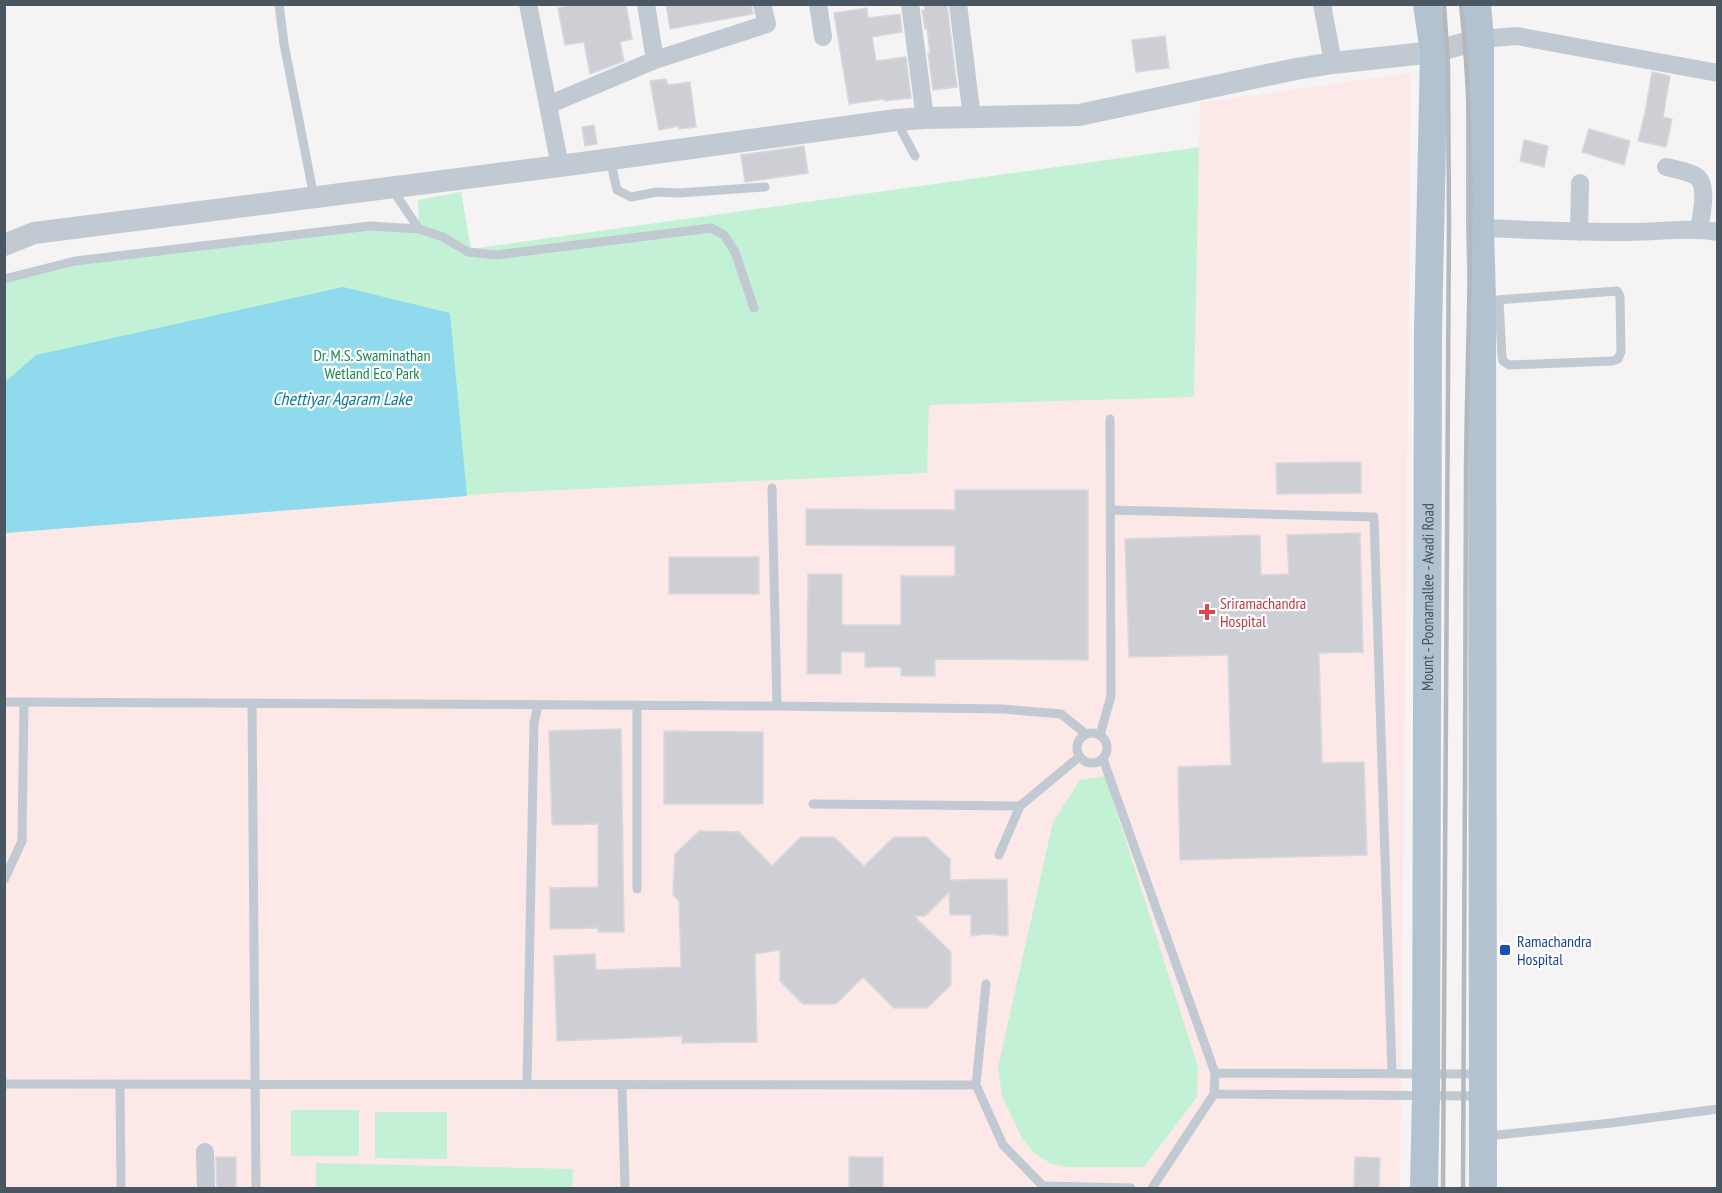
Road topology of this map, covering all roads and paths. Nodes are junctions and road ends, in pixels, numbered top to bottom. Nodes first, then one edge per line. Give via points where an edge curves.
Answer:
1 (279, 4) edge
2 (528, 4) edge
3 (646, 4) edge
4 (762, 4) edge
5 (818, 4) edge
6 (910, 4) edge
7 (958, 4) edge
8 (1322, 4) edge
9 (1427, 4) edge
10 (1477, 4) edge
11 (823, 37) dead end
12 (1480, 39) junction
13 (1434, 52) junction
14 (655, 60) junction
15 (1333, 63) junction
16 (1718, 73) edge
17 (548, 105) junction
18 (925, 118) junction
19 (972, 118) junction
20 (896, 120) junction
21 (915, 156) dead end
22 (610, 159) junction
23 (560, 166) junction
24 (1666, 167) dead end
25 (1580, 183) dead end
26 (765, 187) dead end
27 (390, 188) junction
28 (314, 197) junction
29 (1480, 228) junction
30 (419, 230) junction
31 (1699, 230) junction
32 (1579, 232) junction
33 (1718, 232) edge
34 (4, 245) edge
35 (4, 279) edge
36 (1490, 301) junction
37 (754, 308) dead end
38 (1110, 419) dead end
39 (772, 488) dead end
40 (1110, 510) junction
41 (4, 702) edge
42 (24, 702) junction
43 (252, 703) junction
44 (538, 705) junction
45 (637, 706) junction
46 (777, 706) junction
47 (1086, 734) junction
48 (1100, 735) junction
49 (1079, 757) junction
50 (1103, 759) junction
51 (813, 804) dead end
52 (1020, 806) junction
53 (999, 855) dead end
54 (4, 880) edge
55 (637, 889) dead end
56 (986, 984) dead end
57 (1215, 1073) junction
58 (1392, 1074) junction
59 (4, 1084) edge
60 (120, 1084) junction
61 (254, 1084) junction
62 (527, 1085) junction
63 (622, 1085) junction
64 (1426, 1085) junction
65 (1484, 1085) junction
66 (976, 1086) junction
67 (1214, 1094) junction
68 (1718, 1109) edge
69 (1484, 1136) junction
70 (205, 1152) dead end
71 (1043, 1187) edge
72 (121, 1188) edge
73 (206, 1188) edge
74 (256, 1188) edge
75 (625, 1188) edge
76 (1131, 1188) edge
77 (1152, 1188) edge
78 (1424, 1188) edge
79 (1483, 1188) edge

1 - 28 lane
2 - 17 street
3 - 14 street
4 - 14 street via 766,24
5 - 11 street
6 - 18 street
7 - 19 street
8 - 15 street
9 - 13 main road, Mount - Poonamallee - Avadi Road
10 - 12 main road
12 - 13 street
12 - 16 street via 1517,36
12 - 29 main road
13 - 15 street
13 - 64 main road, Mount - Poonamallee - Avadi Road via 1428,331
14 - 17 street
15 - 19 street via 1080,116
17 - 23 street
18 - 19 street
18 - 20 street
20 - 21 lane
20 - 22 street
22 - 23 street
22 - 26 lane via 617,190 631,196
23 - 27 street
24 - 31 street via 1701,179 1704,188
25 - 32 street
27 - 28 street
27 - 30 lane
28 - 34 street via 34,233
29 - 32 street
29 - 36 main road
30 - 35 lane via 370,226 75,261
30 - 37 lane via 442,237 468,252 496,255 711,228 724,235 735,252
31 - 32 street
31 - 33 street
36 - 36 lane via 1617,291 1621,352 1612,361 1509,365 1503,362
36 - 65 main road
38 - 40 lane
39 - 46 lane
40 - 48 lane via 1111,696
40 - 58 lane via 1374,518
41 - 42 lane
42 - 43 lane
42 - 54 lane via 22,841
43 - 44 lane
43 - 61 lane
44 - 45 lane
44 - 62 lane via 534,723
45 - 46 lane
45 - 55 lane
46 - 47 lane via 1002,709 1061,714
47 - 48 lane
47 - 49 lane via 1077,744
48 - 50 lane via 1108,746
49 - 50 lane via 1091,764
49 - 52 lane
50 - 57 lane
51 - 52 lane
52 - 53 lane
56 - 66 lane
57 - 58 lane
57 - 67 lane
58 - 64 lane
59 - 60 lane
60 - 61 lane
60 - 72 lane
61 - 62 lane
61 - 74 lane
62 - 63 lane
63 - 66 lane
63 - 75 lane
64 - 65 lane
64 - 65 lane
64 - 67 lane
64 - 78 main road, Mount - Poonamallee - Avadi Road
65 - 69 main road
66 - 71 lane via 1003,1145
67 - 77 lane
68 - 69 lane
69 - 79 main road
70 - 73 street
71 - 76 lane

